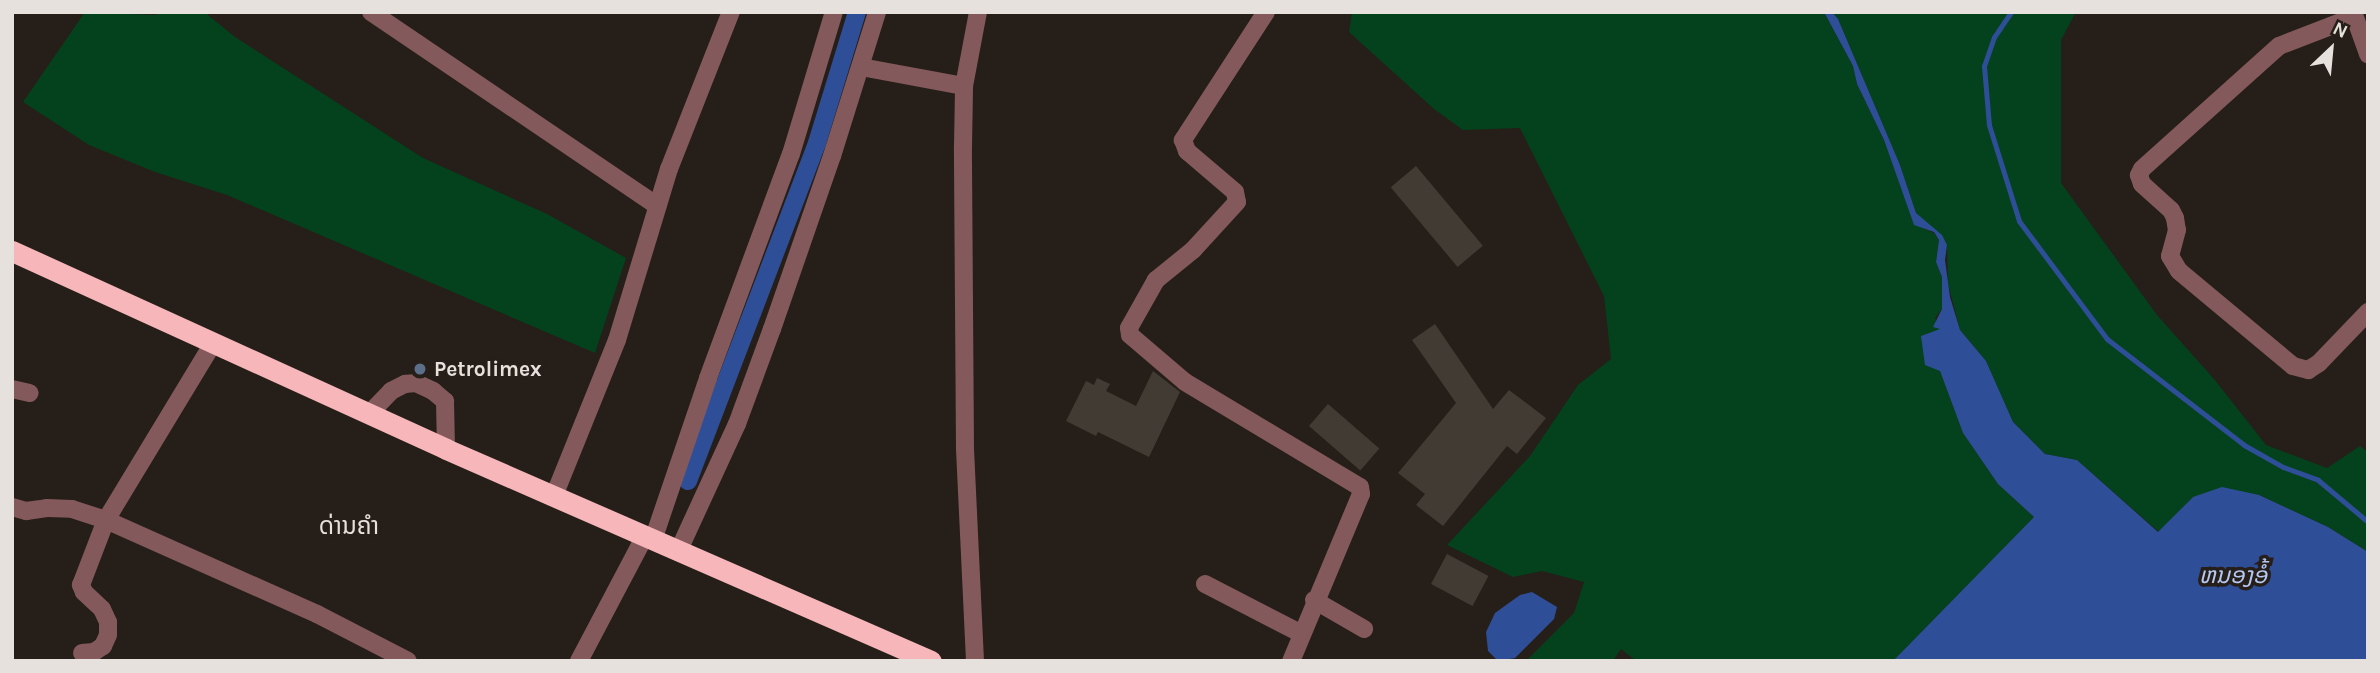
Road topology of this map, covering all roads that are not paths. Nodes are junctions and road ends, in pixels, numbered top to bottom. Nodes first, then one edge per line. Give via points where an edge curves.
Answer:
1 (371, 12) edge
2 (731, 12) edge
3 (834, 12) edge
4 (877, 12) edge
5 (978, 12) edge
6 (1266, 12) edge
7 (2353, 15) edge
8 (2368, 54) edge
9 (861, 67) junction
10 (964, 86) junction
11 (657, 206) junction
12 (12, 251) edge
13 (2368, 312) edge
14 (213, 344) junction
15 (369, 414) junction
16 (446, 449) junction
17 (554, 496) junction
18 (12, 508) edge
19 (106, 520) junction
20 (649, 538) junction
21 (678, 552) junction
22 (1205, 584) dead end
23 (1314, 600) junction
24 (1364, 629) dead end
25 (1300, 633) junction
26 (82, 653) dead end
27 (408, 661) edge
28 (579, 661) edge
29 (931, 661) edge
30 (975, 661) edge
31 (1291, 661) edge

1 - 11 street
2 - 11 street
3 - 20 street via 791,154
4 - 9 street
5 - 10 street
6 - 23 street via 1183,141 1187,151 1236,191 1237,202 1194,250 1156,280 1129,328 1130,335 1185,382 1360,487 1361,494
7 - 8 street
7 - 13 street via 2279,46 2139,175 2175,218 2177,230 2170,256 2179,271 2293,366 2308,370 2319,363
9 - 10 street
9 - 21 street via 737,424
10 - 30 street via 965,449
11 - 17 street via 617,340
12 - 14 highway
14 - 15 highway
14 - 19 street
15 - 16 highway
15 - 16 street via 391,391 416,383 445,401
16 - 17 highway
17 - 20 highway
18 - 19 street via 26,512 72,509
19 - 26 street via 81,585 102,609 108,635 103,646
19 - 27 street via 317,614
20 - 21 highway
20 - 28 street
21 - 29 highway
22 - 25 street
23 - 24 street
23 - 25 street
25 - 31 street

